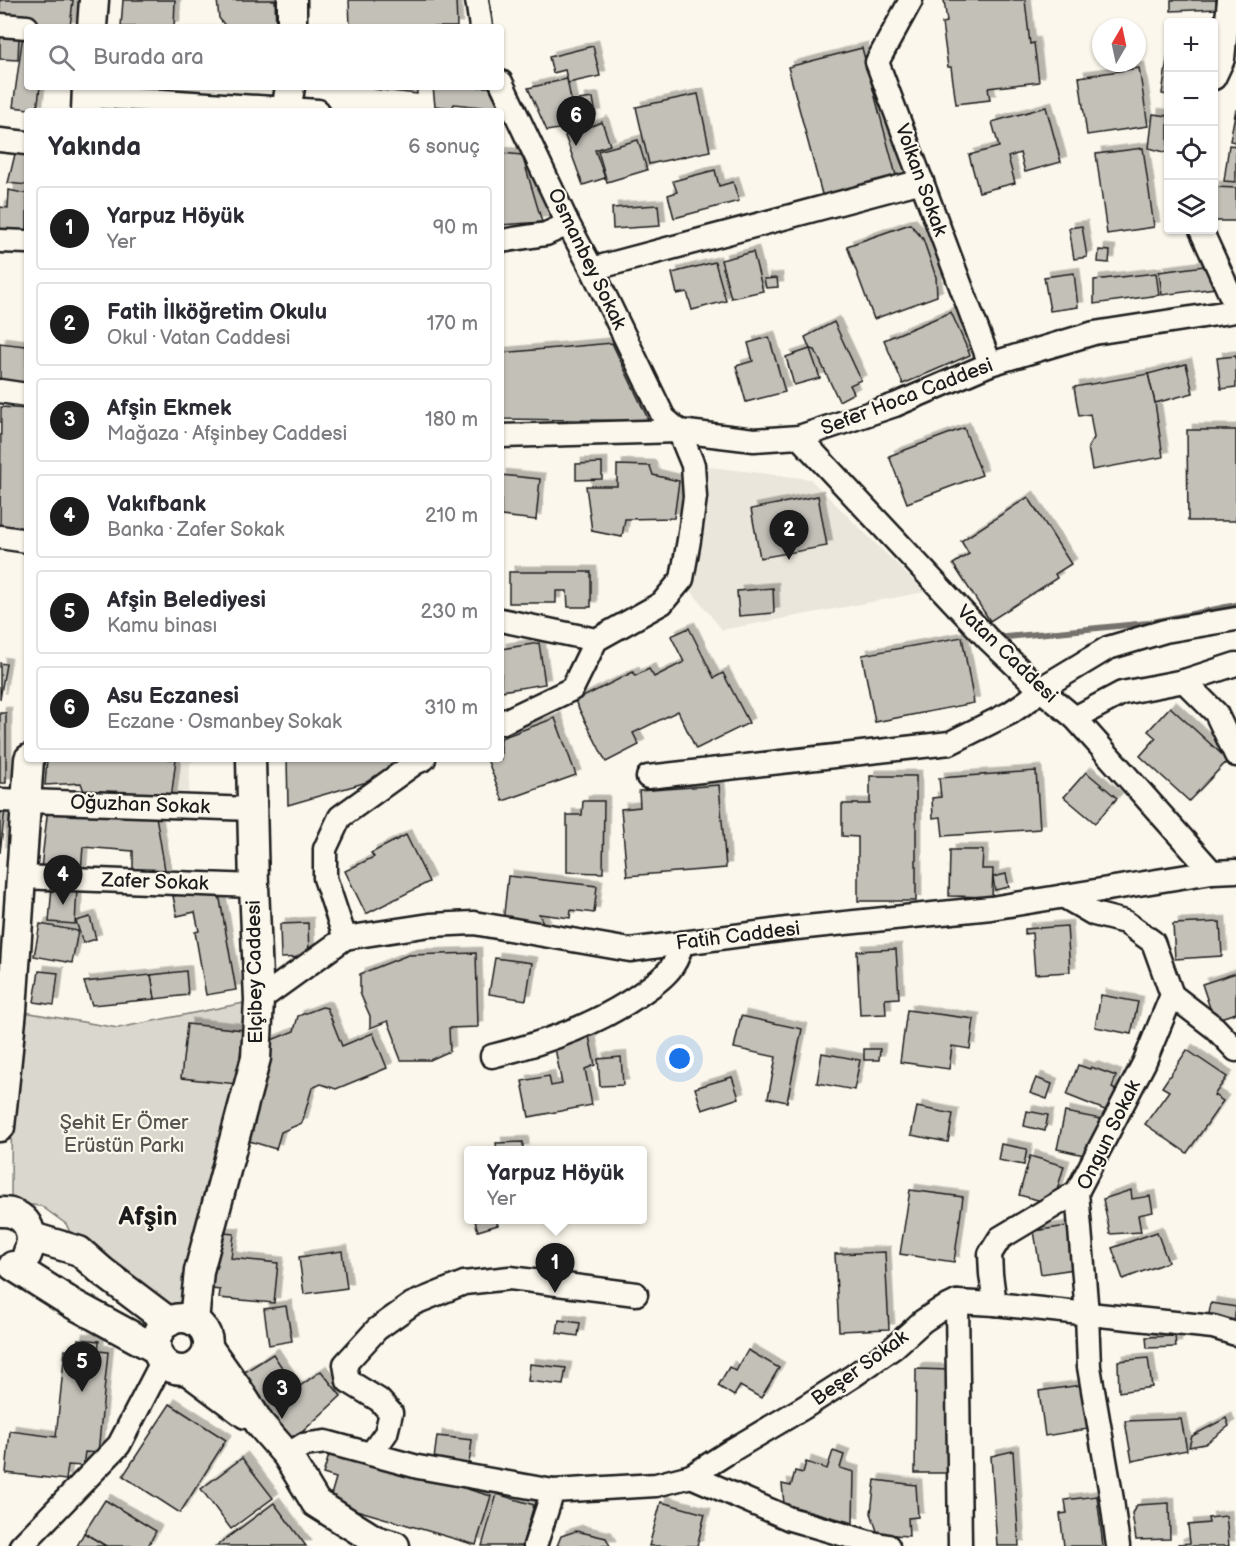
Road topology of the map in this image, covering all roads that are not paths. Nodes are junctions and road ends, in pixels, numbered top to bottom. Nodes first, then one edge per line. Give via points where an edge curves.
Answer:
1 (94, 0) edge
2 (292, 0) edge
3 (477, 0) edge
4 (911, 0) edge
5 (1230, 0) edge
6 (92, 24) edge
7 (292, 24) edge
8 (481, 24) edge
9 (0, 25) edge
10 (24, 27) edge
11 (1224, 63) edge
12 (504, 88) edge
13 (86, 98) edge
14 (288, 102) edge
15 (308, 108) edge
16 (504, 128) edge
17 (524, 130) junction
18 (0, 140) edge
19 (24, 142) edge
20 (922, 180) junction
21 (568, 224) junction
22 (1203, 234) edge
23 (0, 241) edge
24 (504, 241) edge
25 (24, 242) edge
26 (592, 269) junction
27 (1236, 309) edge
28 (990, 364) junction
29 (0, 391) edge
30 (24, 395) edge
31 (679, 431) junction
32 (504, 436) edge
33 (799, 437) junction
34 (0, 537) edge
35 (24, 541) edge
36 (1236, 619) edge
37 (504, 621) edge
38 (596, 640) junction
39 (1236, 664) edge
40 (1184, 681) junction
41 (1040, 689) junction
42 (1075, 718) junction
43 (504, 722) edge
44 (1236, 755) edge
45 (28, 762) edge
46 (251, 762) edge
47 (417, 762) edge
48 (648, 777) dead end
49 (13, 801) edge
50 (252, 809) junction
51 (1236, 871) edge
52 (1212, 872) junction
53 (20, 877) junction
54 (254, 885) junction
55 (1063, 896) junction
56 (345, 938) junction
57 (681, 943) junction
58 (1172, 995) junction
59 (259, 1000) junction
60 (6, 1008) edge
61 (1236, 1050) edge
62 (492, 1056) dead end
63 (0, 1127) edge
64 (1077, 1192) junction
65 (0, 1212) edge
66 (32, 1237) junction
67 (6, 1265) edge
68 (636, 1294) dead end
69 (957, 1302) junction
70 (995, 1304) junction
71 (1087, 1314) junction
72 (182, 1322) junction
73 (1236, 1334) edge
74 (208, 1347) junction
75 (168, 1360) junction
76 (260, 1424) junction
77 (371, 1454) junction
78 (286, 1455) junction
79 (691, 1476) junction
80 (553, 1491) junction
81 (382, 1544) edge
82 (21, 1546) edge
83 (535, 1546) edge
84 (888, 1546) edge
85 (960, 1546) edge
86 (1118, 1546) edge

1 - 6 main road
2 - 7 main road
3 - 8 street
4 - 20 street, Volkan Sokak via 878,62
5 - 11 street
9 - 10 street
12 - 17 street, Osmanbey Sokak
13 - 14 street
14 - 15 street
16 - 17 street
17 - 21 street, Osmanbey Sokak
18 - 19 street
20 - 26 street
20 - 28 street, Volkan Sokak
21 - 24 street via 546,234
21 - 26 street, Osmanbey Sokak
22 - 27 street
23 - 25 street
26 - 31 street, Osmanbey Sokak via 664,418
27 - 28 street, Sefer Hoca Caddesi via 1094,333
28 - 33 street, Sefer Hoca Caddesi via 895,405
29 - 30 street
31 - 32 street, Sefer Hoca Caddesi
31 - 33 street, Sefer Hoca Caddesi via 754,440
31 - 38 street, Osmanbey Sokak via 693,465 695,497 682,579 662,603
33 - 41 street, Vatan Caddesi via 988,639
34 - 35 street
36 - 41 street via 1165,631 1108,648
37 - 38 street
38 - 43 street via 572,689
39 - 40 street
40 - 42 street via 1122,693
40 - 44 street via 1216,713
41 - 42 street, Vatan Caddesi
41 - 48 street via 1010,713 950,743
42 - 52 street, Vatan Caddesi
45 - 49 main road
46 - 50 main road, Elçibey Caddesi
47 - 56 street via 340,817 325,849 325,878
49 - 50 street, Oğuzhan Sokak
49 - 53 main road
50 - 54 main road, Elçibey Caddesi
51 - 52 street, Fatih Caddesi
52 - 55 street, Fatih Caddesi
53 - 54 street, Zafer Sokak
53 - 60 main road
54 - 59 main road, Elçibey Caddesi
55 - 57 street, Fatih Caddesi via 991,908
55 - 58 street via 1094,915 1125,922 1153,942
56 - 57 street, Fatih Caddesi via 430,925 474,923 630,950
56 - 59 street, Fatih Caddesi
57 - 62 street via 677,959 667,973 628,1003 553,1038
58 - 61 street
58 - 64 street, Ongun Sokak via 1144,1063
59 - 72 main road, Elçibey Caddesi via 256,1058
60 - 63 main road
64 - 70 street via 1000,1238 990,1254
64 - 71 street, Ongun Sokak
65 - 66 main road via 24,1220
66 - 67 main road via 27,1255
66 - 72 main road via 79,1251 104,1272
67 - 75 main road
68 - 77 street via 510,1278 464,1283 412,1304 377,1329 345,1364 348,1380 379,1400 391,1413 386,1433
69 - 70 street
69 - 79 street, Beşer Sokak via 938,1311 843,1382
69 - 85 street
70 - 71 street
71 - 73 street via 1213,1327
71 - 86 street, Ongun Sokak via 1089,1367
72 - 74 main road via 201,1326
72 - 75 main road via 163,1327 158,1333 156,1341
74 - 75 main road via 195,1367
74 - 76 main road
75 - 76 main road
75 - 82 street via 119,1445
76 - 78 main road
77 - 78 street, Beşer Sokak via 326,1442 303,1445
77 - 80 street, Beşer Sokak via 418,1467
78 - 81 main road via 316,1503
79 - 80 street, Beşer Sokak via 656,1485
79 - 84 street via 790,1519
80 - 83 street

